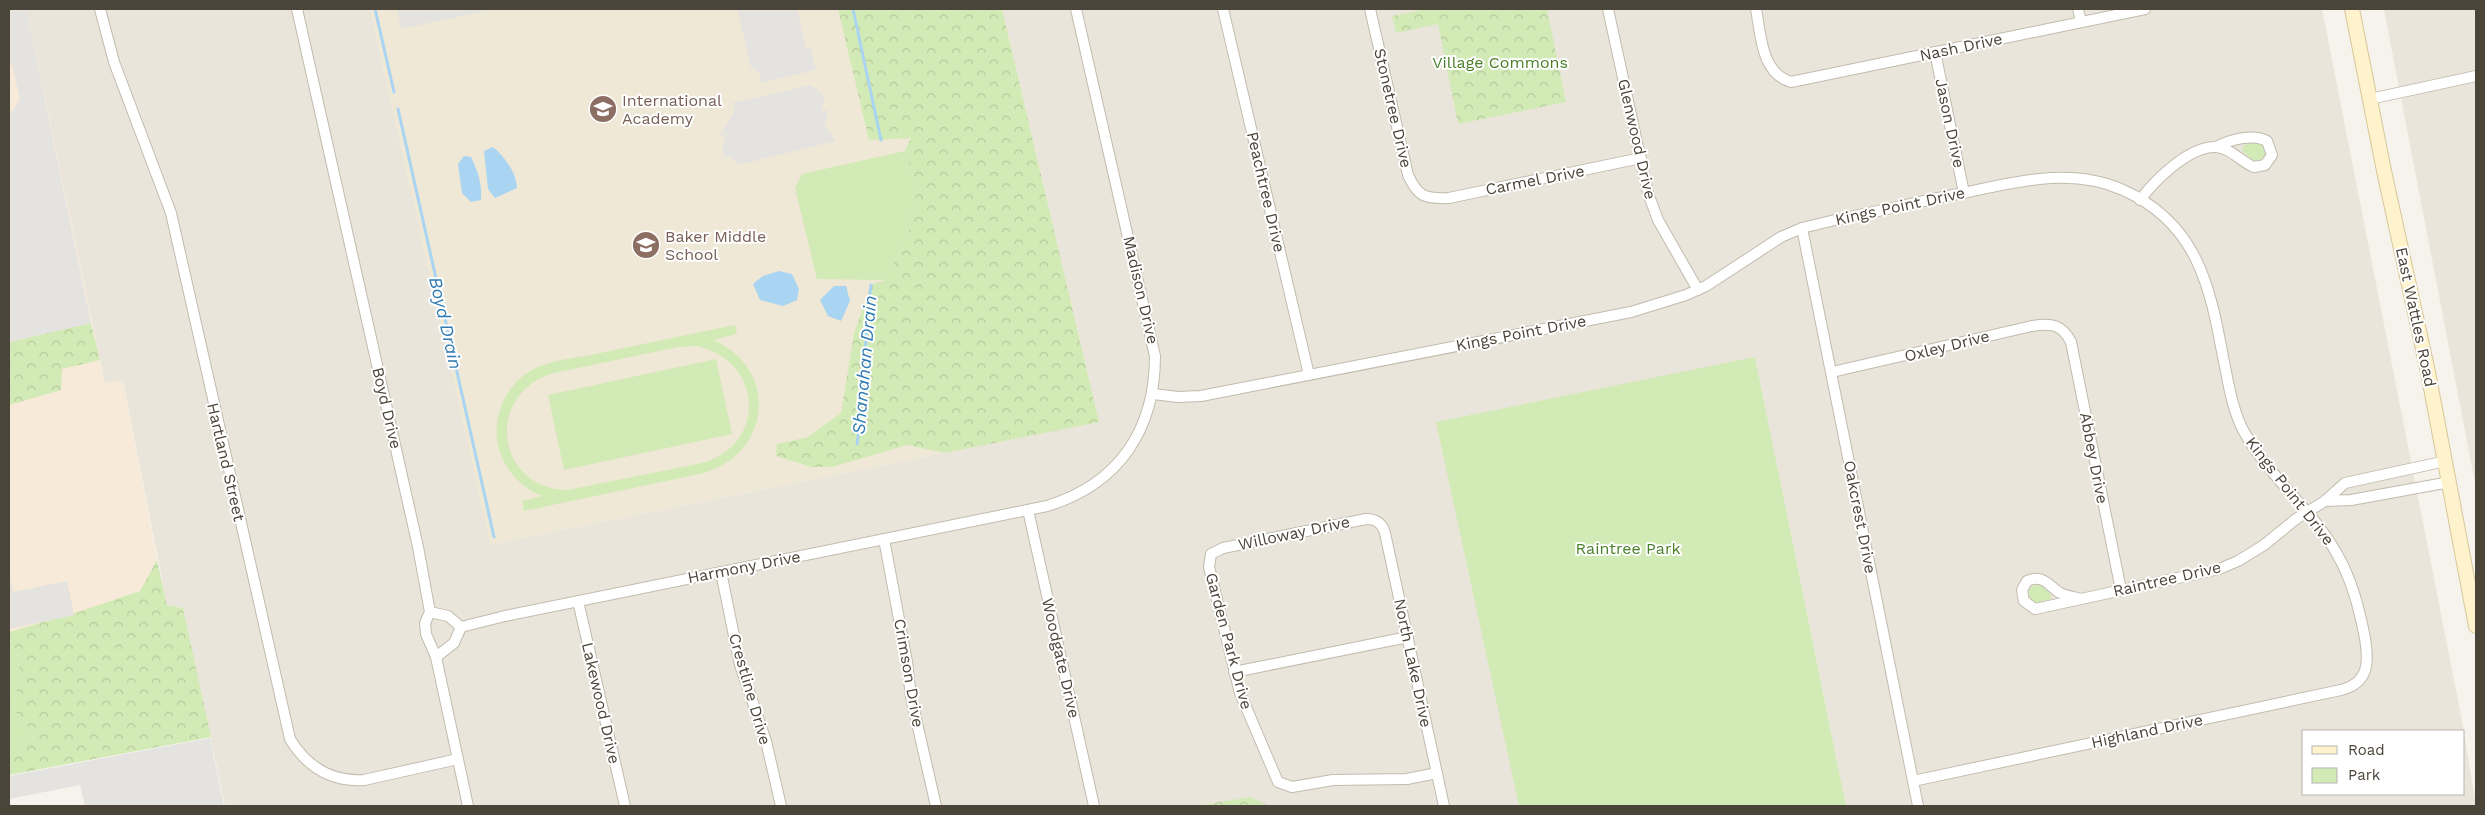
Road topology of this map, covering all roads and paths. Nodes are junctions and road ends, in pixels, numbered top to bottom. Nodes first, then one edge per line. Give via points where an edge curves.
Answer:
1 (100, 9) edge
2 (297, 9) edge
3 (1076, 9) edge
4 (1223, 9) edge
5 (1370, 9) edge
6 (1608, 9) edge
7 (1756, 9) edge
8 (2078, 9) edge
9 (2145, 9) edge
10 (2352, 9) edge
11 (2081, 22) junction
12 (1935, 52) junction
13 (2476, 76) edge
14 (2370, 99) junction
15 (2216, 147) junction
16 (1641, 158) junction
17 (1964, 193) junction
18 (1430, 199) joint
19 (2140, 200) junction
20 (1802, 228) junction
21 (1698, 290) junction
22 (2061, 328) joint
23 (1832, 372) junction
24 (1309, 375) junction
25 (1153, 394) junction
26 (2446, 461) junction
27 (2450, 482) junction
28 (2325, 502) junction
29 (1028, 510) junction
30 (2307, 512) junction
31 (1378, 522) joint
32 (884, 539) junction
33 (1211, 554) joint
34 (721, 572) junction
35 (2121, 590) junction
36 (2081, 599) junction
37 (578, 601) junction
38 (430, 612) junction
39 (2476, 626) edge
40 (461, 627) junction
41 (1408, 637) junction
42 (436, 657) junction
43 (2368, 664) joint
44 (1234, 672) junction
45 (458, 759) junction
46 (1437, 773) junction
47 (1913, 781) junction
48 (468, 806) edge
49 (625, 806) edge
50 (780, 806) edge
51 (936, 806) edge
52 (1094, 806) edge
53 (1444, 806) edge
54 (1918, 806) edge

1 - 45 street, Hartland Street via 112,56 170,213 290,739 314,768 351,781
2 - 38 street, Boyd Drive
3 - 25 street, Madison Drive via 1152,334 1155,356
4 - 24 street, Peachtree Drive
5 - 18 street, Stonetree Drive via 1408,175 1420,194
6 - 16 street, Glenwood Drive
7 - 12 street, Nash Drive via 1766,59 1778,77 1792,82
8 - 11 street
9 - 11 street, Nash Drive
10 - 14 main road, East Wattles Road
11 - 12 street, Nash Drive
12 - 17 street, Jason Drive
13 - 14 street
14 - 26 main road, East Wattles Road
15 - 15 street via 2254,167 2264,165 2272,155 2267,140 2257,137
15 - 19 street via 2198,152 2170,168
16 - 18 street, Carmel Drive via 1449,198
16 - 21 street, Glenwood Drive via 1648,193 1658,220
17 - 19 street, Kings Point Drive via 2039,178 2072,177 2116,188
17 - 20 street, Kings Point Drive
19 - 30 street, Kings Point Drive via 2168,221 2198,261 2210,292 2231,397 2241,424 2255,449
20 - 21 street, Kings Point Drive via 1769,244
20 - 23 street, Oakcrest Drive
21 - 24 street, Kings Point Drive via 1631,312
22 - 23 street, Oxley Drive via 2051,324 2032,326
22 - 35 street, Abbey Drive via 2071,342
23 - 47 street, Oakcrest Drive
24 - 25 street, Kings Point Drive via 1194,397
25 - 29 street, Madison Drive via 1135,440 1102,479 1068,499
26 - 27 main road, East Wattles Road
26 - 28 street, Raintree Drive via 2345,483
27 - 28 street, Raintree Drive
27 - 39 main road, East Wattles Road
28 - 30 street, Raintree Drive
29 - 32 street, Harmony Drive
29 - 52 street, Woodgate Drive
30 - 35 street, Raintree Drive via 2264,545 2227,566
30 - 43 street, Kings Point Drive via 2337,552 2351,583
31 - 33 street, Willoway Drive via 1366,519 1223,548
31 - 41 street, North Lake Drive via 1385,534
32 - 34 street, Harmony Drive
32 - 51 street, Crimson Drive via 911,697
33 - 44 street, Garden Park Drive via 1209,567
34 - 37 street, Harmony Drive
34 - 50 street, Crestline Drive via 740,665 766,741
35 - 36 street, Raintree Drive
36 - 36 street, Raintree Drive via 2036,608 2026,604 2022,590 2027,581 2038,578 2061,593
37 - 40 street, Harmony Drive
37 - 49 street, Lakewood Drive
38 - 40 street via 448,616
38 - 42 street, Boyd Drive via 425,623 426,634
40 - 42 street via 454,642
41 - 44 street
41 - 46 street, North Lake Drive
42 - 45 street, Boyd Drive
43 - 47 street, Highland Drive via 2360,681 2348,688
44 - 46 street, Garden Park Drive via 1245,707 1278,782 1292,787 1333,780 1407,779
45 - 48 street, Boyd Drive
46 - 53 street, North Lake Drive
47 - 54 street, Oakcrest Drive

